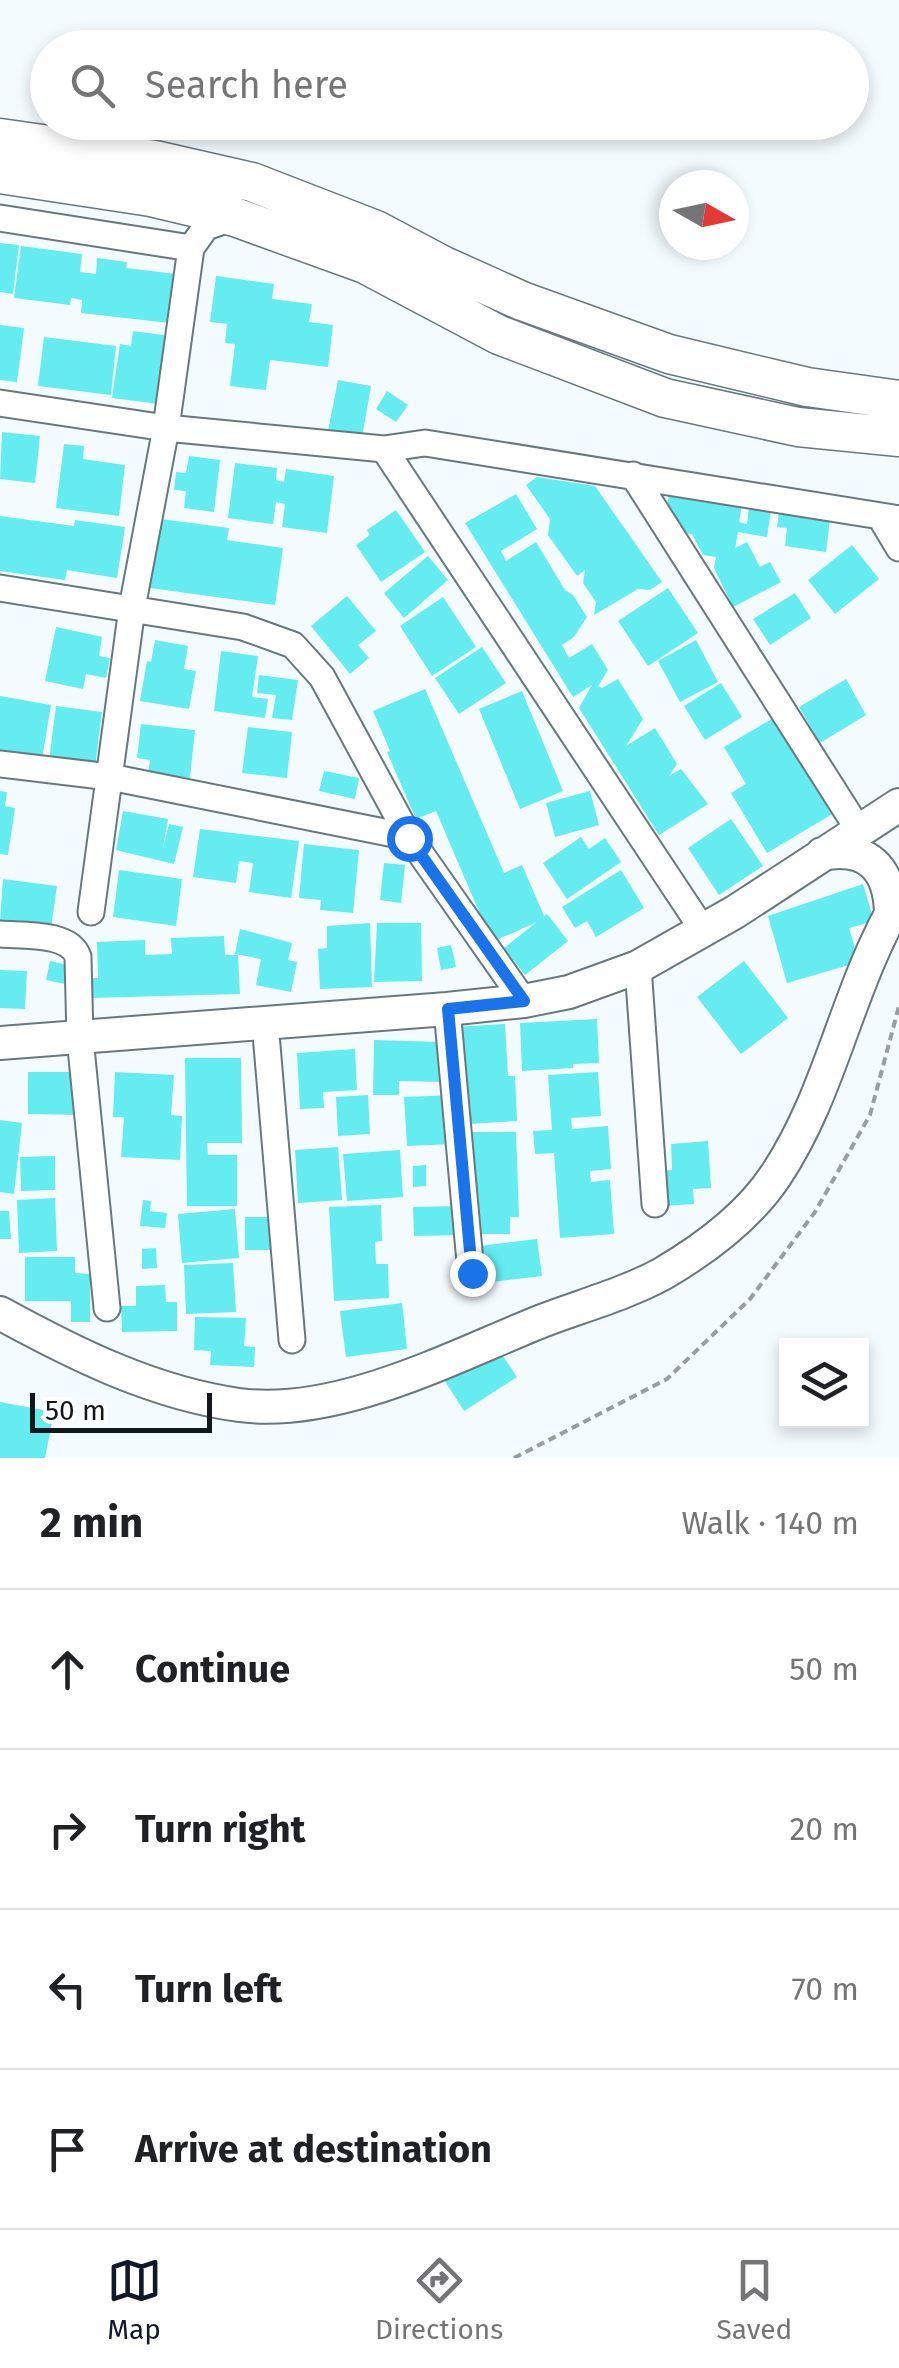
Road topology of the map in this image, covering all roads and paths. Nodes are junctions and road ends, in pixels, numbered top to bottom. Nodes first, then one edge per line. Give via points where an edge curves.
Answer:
1 (0, 138) edge
2 (0, 174) edge
3 (236, 217) junction
4 (0, 218) edge
5 (190, 248) junction
6 (899, 400) edge
7 (0, 403) edge
8 (166, 428) junction
9 (899, 437) edge
10 (384, 449) junction
11 (633, 474) junction
12 (890, 519) edge
13 (899, 548) edge
14 (0, 588) edge
15 (132, 608) junction
16 (0, 764) edge
17 (110, 777) junction
18 (899, 805) edge
19 (860, 832) junction
20 (409, 838) junction
21 (818, 855) junction
22 (895, 906) edge
23 (92, 912) dead end
24 (702, 930) junction
25 (0, 934) edge
26 (638, 967) junction
27 (524, 1001) junction
28 (899, 1006) edge
29 (448, 1009) junction
30 (265, 1022) junction
31 (80, 1038) junction
32 (0, 1043) edge
33 (655, 1204) dead end
34 (472, 1273) dead end
35 (107, 1308) dead end
36 (0, 1313) edge
37 (292, 1340) dead end
38 (514, 1458) edge

1 - 6 highway via 252,182 376,230 522,301 668,354 808,387
2 - 3 highway
3 - 5 street via 206,227
3 - 9 highway via 366,264 499,335 665,398 798,427
4 - 5 street
5 - 8 street
7 - 8 street
8 - 10 street
8 - 15 street
10 - 11 street via 425,443
10 - 24 street
11 - 12 street
11 - 19 street
12 - 13 street
14 - 15 street
15 - 17 street
15 - 20 street via 243,627 293,645 322,678
16 - 17 street
17 - 20 street
17 - 23 street
18 - 19 main road
19 - 21 main road
20 - 27 street
21 - 22 main road via 862,855 880,870
21 - 24 main road
22 - 36 main road via 812,1114 774,1178 722,1233 660,1275 380,1385 312,1403 241,1405 172,1390 79,1356
24 - 26 main road
25 - 31 street via 75,948
26 - 27 main road
26 - 33 street
27 - 29 main road
28 - 38 path via 870,1115 814,1212 750,1299 667,1379
29 - 30 main road
29 - 34 street
30 - 31 main road
30 - 37 street
31 - 32 main road
31 - 35 street

